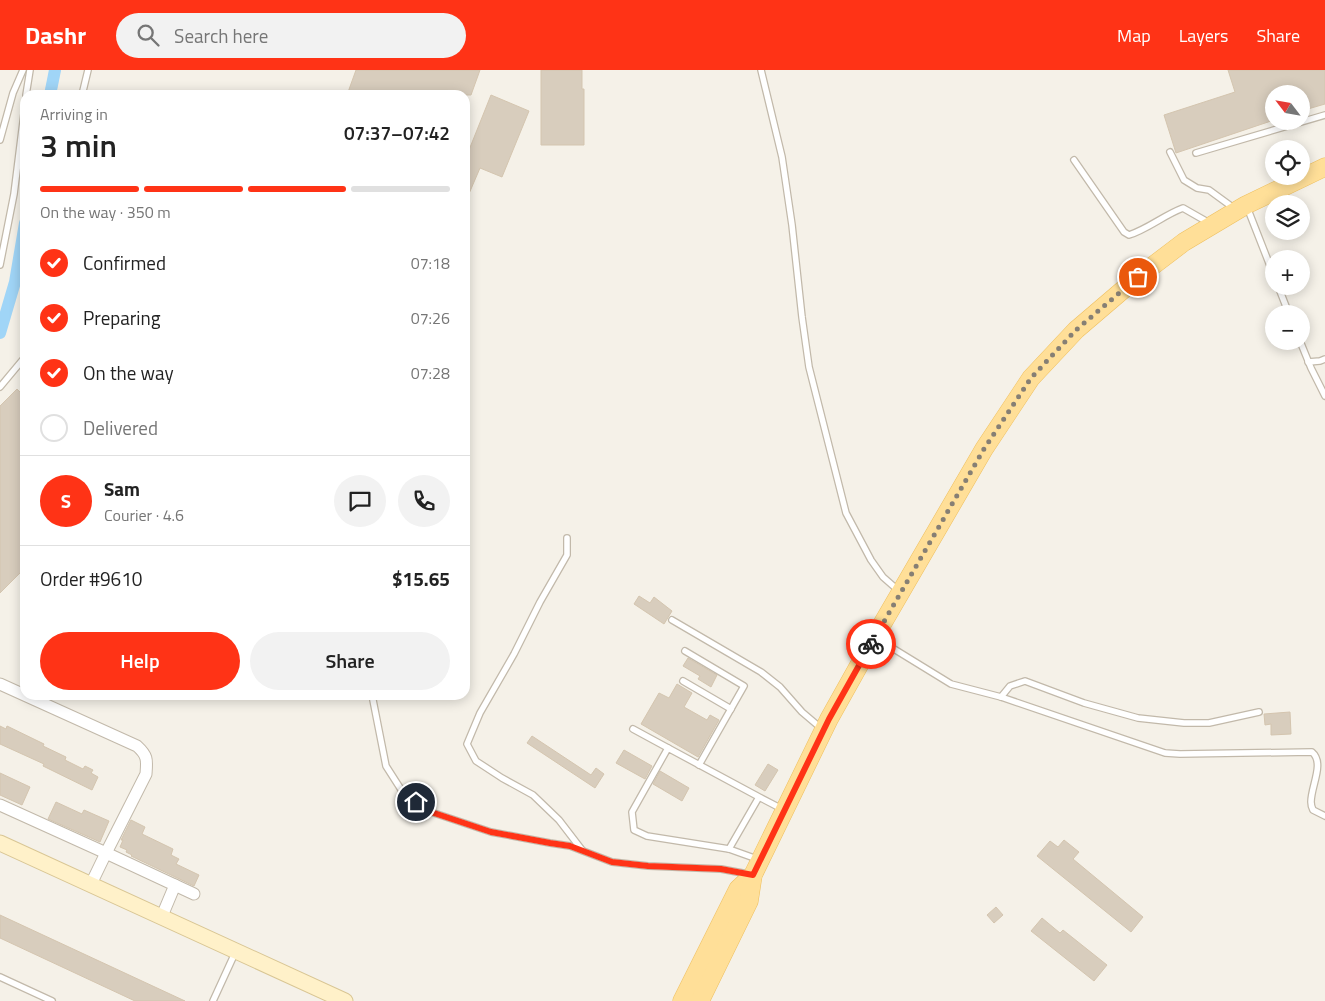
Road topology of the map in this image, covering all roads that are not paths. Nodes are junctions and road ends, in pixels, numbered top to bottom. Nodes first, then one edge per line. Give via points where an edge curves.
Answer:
1 (23, 70) edge
2 (30, 70) edge
3 (88, 70) edge
4 (761, 70) edge
5 (27, 90) edge
6 (83, 90) edge
7 (1325, 115) edge
8 (0, 140) edge
9 (20, 146) edge
10 (1170, 152) dead end
11 (1196, 153) dead end
12 (1074, 160) dead end
13 (1325, 167) edge
14 (1241, 208) junction
15 (1213, 225) junction
16 (1265, 257) edge
17 (0, 265) edge
18 (1303, 350) edge
19 (1325, 359) edge
20 (1308, 362) junction
21 (20, 364) edge
22 (0, 387) edge
23 (1325, 396) edge
24 (568, 538) dead end
25 (901, 592) junction
26 (672, 620) dead end
27 (872, 642) junction
28 (685, 651) dead end
29 (683, 682) dead end
30 (0, 684) edge
31 (20, 693) edge
32 (1001, 697) junction
33 (35, 700) edge
34 (373, 700) edge
35 (731, 709) junction
36 (1259, 712) dead end
37 (633, 729) dead end
38 (824, 730) junction
39 (668, 748) junction
40 (699, 765) junction
41 (1323, 771) edge
42 (759, 797) junction
43 (0, 804) edge
44 (784, 810) junction
45 (1325, 816) edge
46 (0, 843) edge
47 (729, 849) junction
48 (582, 850) junction
49 (106, 853) junction
50 (756, 868) junction
51 (91, 884) junction
52 (176, 886) junction
53 (194, 894) dead end
54 (162, 916) junction
55 (236, 950) junction
56 (0, 976) edge
57 (52, 1001) edge
58 (213, 1001) edge
59 (345, 1001) edge
60 (682, 1001) edge
61 (700, 1001) edge

1 - 8 lane
2 - 5 lane
3 - 6 lane
4 - 25 lane via 782,157 809,368 846,513 871,560 883,577
7 - 11 lane
9 - 17 lane
10 - 14 lane via 1184,180
12 - 15 lane via 1124,232 1140,232 1182,208
13 - 14 main road
14 - 15 main road
14 - 16 lane
15 - 25 main road via 1184,242 1138,277 1076,330 1031,378 984,449
18 - 20 lane
19 - 20 lane
20 - 23 lane
21 - 22 lane
24 - 48 lane via 567,555 480,713 467,744 476,761 533,795 559,820
25 - 27 main road
26 - 38 lane via 761,672
27 - 32 lane via 894,649 951,684
27 - 38 main road
28 - 35 lane via 744,686
29 - 35 lane
30 - 31 street
32 - 36 lane via 1010,686 1025,681 1084,703 1138,718 1209,723
32 - 41 lane via 1165,753 1312,752 1318,755
33 - 49 street via 137,746 145,753 146,774
34 - 48 lane via 386,766 402,791 431,812 491,832
35 - 40 lane
37 - 39 lane
38 - 44 main road
39 - 40 lane
39 - 47 lane via 632,812 634,830 647,836
40 - 42 lane
41 - 45 lane via 1310,803 1313,810
42 - 44 lane
42 - 47 lane
43 - 49 street
44 - 50 main road
46 - 51 main road
47 - 50 lane
48 - 50 lane via 612,862 648,866
49 - 51 street
49 - 52 street
50 - 60 main road via 738,889
50 - 61 main road via 749,900
51 - 54 main road
52 - 53 street
52 - 54 street
54 - 55 main road
55 - 58 lane
55 - 59 main road
56 - 57 lane

